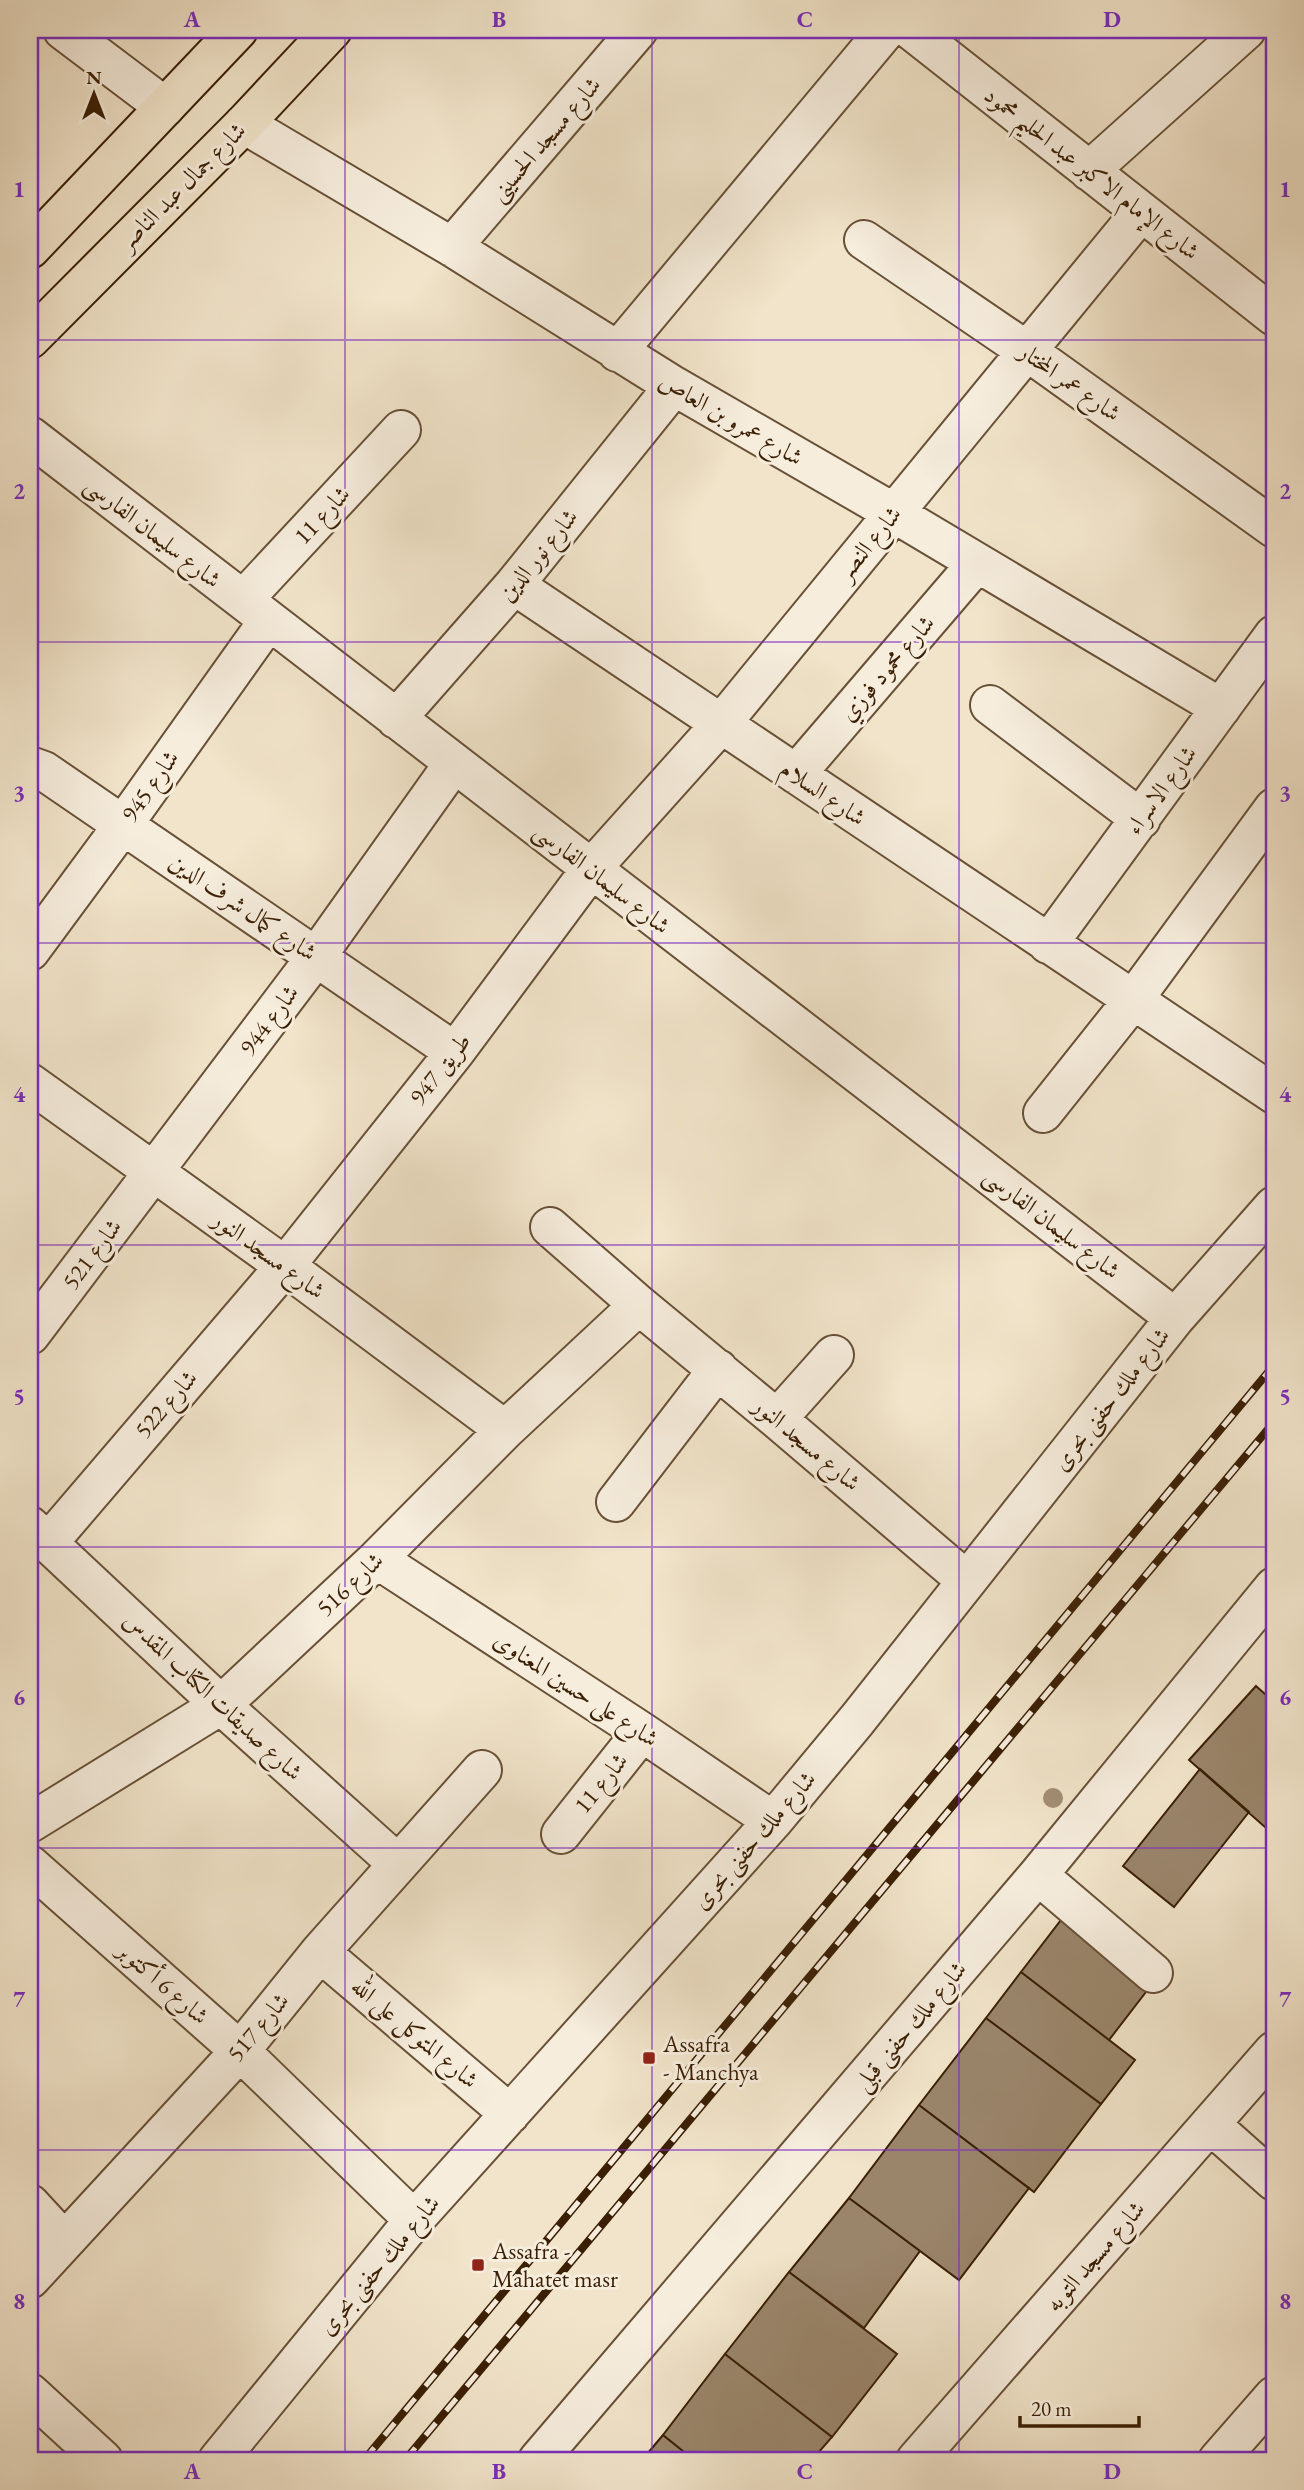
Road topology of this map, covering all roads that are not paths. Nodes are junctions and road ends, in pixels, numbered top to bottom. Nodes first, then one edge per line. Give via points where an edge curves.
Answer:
1 (63, 30) edge
2 (238, 30) edge
3 (332, 30) edge
4 (638, 30) edge
5 (886, 30) edge
6 (911, 30) edge
7 (1246, 30) edge
8 (165, 107) junction
9 (244, 124) junction
10 (1089, 171) junction
11 (1141, 212) junction
12 (864, 240) dead end
13 (452, 247) junction
14 (30, 249) edge
15 (1274, 316) edge
16 (30, 339) edge
17 (1027, 351) junction
18 (617, 352) junction
19 (674, 386) junction
20 (401, 430) dead end
21 (30, 436) edge
22 (894, 513) junction
23 (1274, 528) edge
24 (977, 562) junction
25 (514, 585) junction
26 (256, 610) junction
27 (1274, 635) edge
28 (990, 705) dead end
29 (1221, 708) junction
30 (396, 719) junction
31 (721, 724) junction
32 (454, 763) junction
33 (30, 766) edge
34 (796, 774) junction
35 (1274, 808) edge
36 (1140, 819) junction
37 (123, 825) junction
38 (591, 869) junction
39 (1048, 944) junction
40 (30, 951) edge
41 (316, 957) junction
42 (1133, 1000) junction
43 (455, 1052) junction
44 (30, 1083) edge
45 (1274, 1094) edge
46 (1043, 1113) dead end
47 (154, 1172) junction
48 (1274, 1206) edge
49 (550, 1227) dead end
50 (285, 1266) junction
51 (639, 1305) junction
52 (1175, 1318) junction
53 (30, 1335) edge
54 (834, 1355) dead end
55 (718, 1369) junction
56 (777, 1419) junction
57 (505, 1430) junction
58 (616, 1502) dead end
59 (39, 1534) edge
60 (377, 1559) junction
61 (967, 1581) junction
62 (1274, 1587) edge
63 (221, 1705) junction
64 (642, 1732) junction
65 (482, 1770) dead end
66 (773, 1821) junction
67 (30, 1823) edge
68 (561, 1834) dead end
69 (398, 1864) junction
70 (30, 1865) edge
71 (1038, 1875) junction
72 (320, 1952) junction
73 (1153, 1973) dead end
74 (240, 2051) junction
75 (1274, 2051) edge
76 (510, 2114) junction
77 (1210, 2124) junction
78 (1274, 2181) edge
79 (30, 2204) edge
80 (414, 2220) junction
81 (64, 2241) junction
82 (30, 2279) edge
83 (30, 2393) edge
84 (1274, 2396) edge
85 (103, 2460) edge
86 (218, 2460) edge
87 (538, 2460) edge
88 (916, 2460) edge
89 (1218, 2460) edge

1 - 8 street
2 - 8 main road
3 - 9 main road, شارع جمال عبد الناصر
4 - 13 street, شارع مسجد الحسينى
5 - 18 street
6 - 10 street, شارع الإمام الاكبر عبد الحليم محمود
7 - 10 street
8 - 14 main road
9 - 13 street, شارع عمرو بن العاص
9 - 16 main road, شارع جمال عبد الناصر
10 - 11 street, شارع الإمام الاكبر عبد الحليم محمود
11 - 15 street, شارع الإمام الاكبر عبد الحليم محمود
11 - 17 street, شارع النصر
12 - 17 street, شارع عمر المختار
13 - 18 street, شارع عمرو بن العاص
17 - 22 street, شارع النصر
17 - 23 street, شارع عمر المختار
18 - 19 street, شارع عمرو بن العاص
19 - 22 street, شارع عمرو بن العاص
19 - 25 street, شارع نور الدين
20 - 26 street, شارع 11
21 - 26 street, شارع سليمان الفارسى
22 - 24 street, شارع عمرو بن العاص
22 - 31 street, شارع النصر
24 - 29 street, شارع عمرو بن العاص
24 - 34 street, شارع محمود فوزي
25 - 30 street, شارع نور الدين
25 - 31 street, شارع السلام
26 - 30 street, شارع سليمان الفارسى
26 - 37 street, شارع 945
27 - 29 street, شارع الاسراء
28 - 36 street
29 - 36 street, شارع الاسراء
30 - 32 street, شارع سليمان الفارسى
31 - 34 street, شارع السلام
31 - 38 street, شارع النصر
32 - 38 street, شارع سليمان الفارسى
32 - 41 street, شارع 944
33 - 37 street, شارع كمال شرف الدين
34 - 39 street, شارع السلام
35 - 42 street
36 - 39 street, شارع الاسراء
37 - 40 street, شارع 945
37 - 41 street, شارع كمال شرف الدين
38 - 43 street, طريق 947
38 - 52 street, شارع سليمان الفارسى
39 - 42 street, شارع السلام
41 - 43 street, شارع كمال شرف الدين
41 - 47 street, شارع 944
42 - 45 street, شارع السلام
42 - 46 street
43 - 50 street, طريق 947
44 - 47 street, شارع مسجد النور
47 - 50 street, شارع مسجد النور
47 - 53 street, شارع 521
48 - 52 street, شارع ملك حفنى بحرى
49 - 51 street, شارع مسجد النور
50 - 57 street, شارع مسجد النور
50 - 59 street, شارع 522
51 - 55 street, شارع مسجد النور
51 - 57 street, شارع 516
52 - 61 street, شارع ملك حفنى بحرى
54 - 56 street
55 - 56 street, شارع مسجد النور
55 - 58 street
56 - 61 street, شارع مسجد النور
57 - 60 street, شارع 516
59 - 63 street, شارع صديقات الكتاب المقدس
60 - 63 street, شارع 516
60 - 64 street, شارع على حسين المعناوى
61 - 66 street, شارع ملك حفنى بحرى
62 - 71 street, شارع ملك حفنى قبلى
63 - 67 street, شارع 516
63 - 69 street, شارع صديقات الكتاب المقدس
64 - 66 street, شارع على حسين المعناوى
64 - 68 street, شارع 11
65 - 69 street, شارع 517
66 - 76 street, شارع ملك حفنى بحرى
69 - 72 street, شارع 517
70 - 74 street, شارع 6 أكتوبر
71 - 73 street
71 - 87 street, شارع ملك حفنى قبلى
72 - 74 street, شارع 517
72 - 76 street, شارع المتوكل على الله
74 - 80 street, شارع 6 أكتوبر
74 - 81 street, شارع 517
75 - 77 street, شارع مسجد التوبه
76 - 80 street, شارع ملك حفنى بحرى
77 - 78 street
77 - 88 street, شارع مسجد التوبه
79 - 81 street
80 - 86 street, شارع ملك حفنى بحرى
81 - 82 street, شارع 517
83 - 85 street
84 - 89 street

